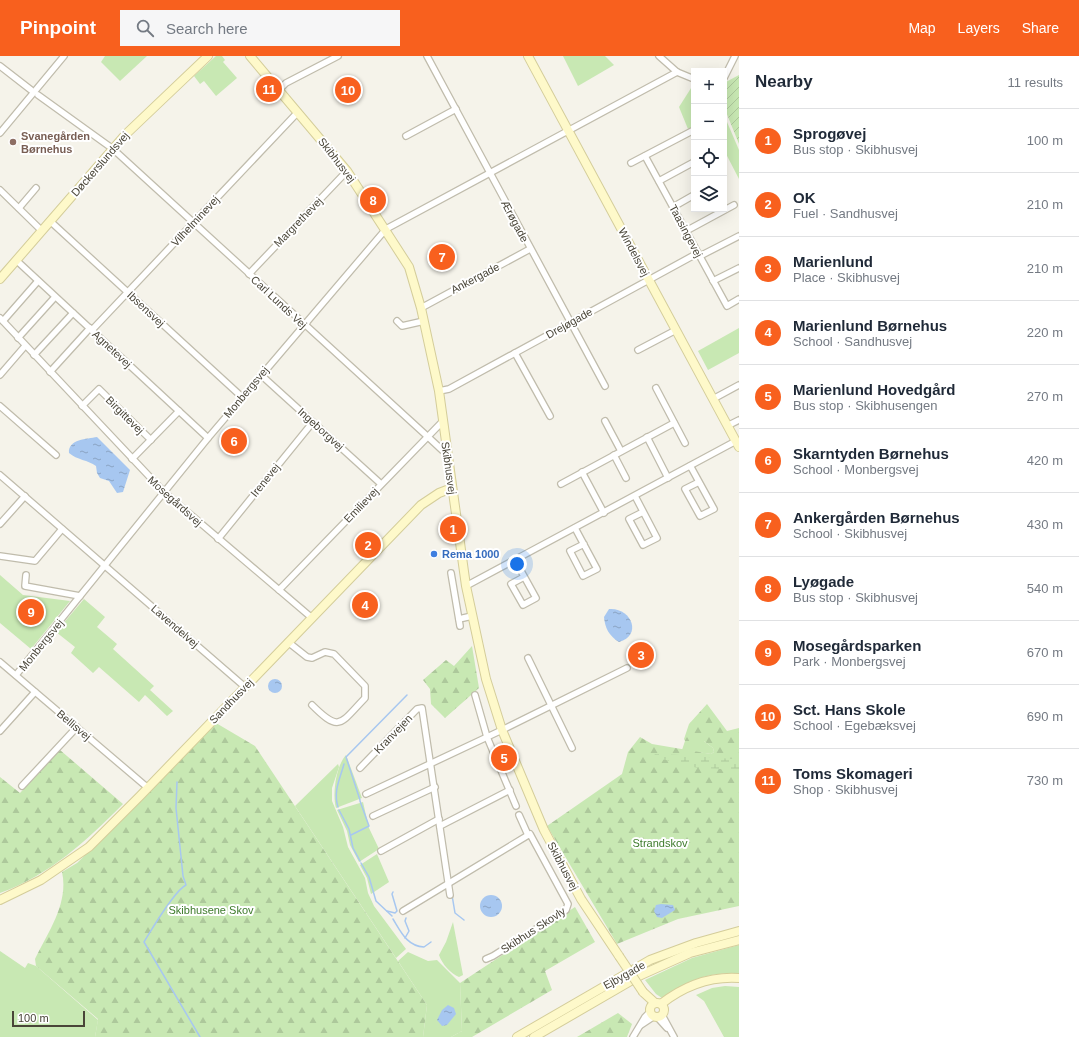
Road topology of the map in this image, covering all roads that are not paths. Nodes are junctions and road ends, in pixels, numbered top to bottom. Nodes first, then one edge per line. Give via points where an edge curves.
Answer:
1 (64, 56) edge
2 (208, 56) edge
3 (250, 56) edge
4 (338, 56) edge
5 (426, 56) edge
6 (528, 56) edge
7 (658, 56) edge
8 (735, 56) edge
9 (0, 66) edge
10 (677, 72) junction
11 (727, 72) edge
12 (691, 78) edge
13 (279, 90) junction
14 (34, 93) junction
15 (456, 109) junction
16 (298, 112) junction
17 (568, 130) junction
18 (691, 132) edge
19 (0, 133) edge
20 (406, 136) dead end
21 (113, 149) junction
22 (645, 156) junction
23 (631, 164) dead end
24 (691, 164) edge
25 (347, 171) junction
26 (490, 173) junction
27 (659, 181) junction
28 (36, 188) dead end
29 (0, 190) edge
30 (691, 197) edge
31 (734, 205) dead end
32 (673, 207) junction
33 (19, 208) junction
34 (50, 221) junction
35 (193, 222) junction
36 (386, 229) junction
37 (42, 231) junction
38 (686, 231) junction
39 (739, 236) edge
40 (530, 249) junction
41 (699, 255) junction
42 (16, 260) junction
43 (739, 268) edge
44 (249, 274) junction
45 (0, 279) edge
46 (649, 280) junction
47 (38, 281) junction
48 (713, 281) junction
49 (128, 292) junction
50 (56, 297) junction
51 (739, 299) edge
52 (421, 308) junction
53 (73, 313) junction
54 (1, 319) edge
55 (397, 321) dead end
56 (424, 321) junction
57 (570, 322) junction
58 (303, 324) junction
59 (91, 329) junction
60 (676, 330) junction
61 (18, 338) junction
62 (25, 346) junction
63 (638, 350) dead end
64 (515, 353) junction
65 (34, 355) junction
66 (50, 372) junction
67 (0, 375) edge
68 (261, 375) junction
69 (739, 385) edge
70 (605, 386) dead end
71 (656, 388) dead end
72 (439, 391) junction
73 (242, 397) junction
74 (713, 399) junction
75 (0, 406) edge
76 (82, 406) junction
77 (179, 411) junction
78 (550, 416) dead end
79 (739, 420) edge
80 (443, 421) junction
81 (605, 421) dead end
82 (312, 422) junction
83 (674, 422) junction
84 (727, 426) junction
85 (427, 436) junction
86 (647, 437) junction
87 (208, 438) junction
88 (151, 440) junction
89 (685, 443) dead end
90 (737, 444) edge
91 (447, 451) junction
92 (621, 451) junction
93 (56, 455) dead end
94 (614, 455) junction
95 (132, 459) junction
96 (690, 466) junction
97 (582, 472) junction
98 (0, 475) edge
99 (626, 478) dead end
100 (668, 478) junction
101 (699, 482) junction
102 (381, 484) junction
103 (561, 484) dead end
104 (452, 488) junction
105 (164, 492) junction
106 (25, 496) junction
107 (635, 496) junction
108 (643, 512) junction
109 (604, 513) junction
110 (0, 524) edge
111 (576, 528) junction
112 (62, 529) junction
113 (218, 539) junction
114 (584, 544) junction
115 (0, 556) edge
116 (515, 560) junction
117 (105, 565) junction
118 (451, 573) dead end
119 (26, 575) dead end
120 (524, 577) junction
121 (466, 586) junction
122 (279, 590) junction
123 (80, 596) junction
124 (472, 616) junction
125 (312, 618) junction
126 (459, 619) junction
127 (460, 626) dead end
128 (288, 642) junction
129 (528, 658) dead end
130 (0, 662) edge
131 (627, 668) dead end
132 (16, 675) junction
133 (245, 687) junction
134 (35, 692) junction
135 (475, 695) dead end
136 (312, 705) dead end
137 (551, 705) junction
138 (77, 727) junction
139 (502, 730) junction
140 (0, 731) edge
141 (487, 737) junction
142 (572, 748) dead end
143 (431, 763) junction
144 (360, 768) dead end
145 (22, 786) dead end
146 (435, 787) junction
147 (148, 788) junction
148 (510, 790) junction
149 (366, 794) dead end
150 (516, 806) dead end
151 (519, 815) dead end
152 (373, 816) dead end
153 (440, 823) junction
154 (528, 835) junction
155 (382, 851) dead end
156 (448, 883) junction
157 (450, 895) dead end
158 (0, 900) edge
159 (403, 911) dead end
160 (739, 931) edge
161 (739, 940) edge
162 (486, 959) dead end
163 (739, 978) edge
164 (657, 1010) junction
165 (517, 1037) edge
166 (534, 1037) edge
167 (633, 1037) edge
168 (674, 1037) edge

1 - 14 street
2 - 21 street, Døckerslundsvej
3 - 13 street, Skibhusvej
4 - 13 street via 286,83
5 - 15 street, Ærøgade
6 - 17 street, Windelsvej
7 - 10 street
8 - 11 street
9 - 14 street, Carl Lunds Vej
10 - 12 street
10 - 17 street
13 - 16 street, Skibhusvej
14 - 19 street
14 - 21 street, Carl Lunds Vej
15 - 20 street
15 - 26 street, Ærøgade
16 - 25 street, Skibhusvej
16 - 35 street, Vilhelminevej
17 - 26 street
17 - 46 street, Windelsvej
18 - 22 street
21 - 34 street, Døckerslundsvej
21 - 35 street, Carl Lunds Vej
22 - 23 street
22 - 27 street, Taasingevej
24 - 27 street
25 - 36 street, Skibhusvej
25 - 44 street, Margrethevej
26 - 36 street
26 - 40 street, Ærøgade
27 - 32 street, Taasingevej
28 - 33 street
29 - 33 street
30 - 32 street
31 - 38 street
32 - 38 street, Taasingevej
33 - 37 street
34 - 37 street, Døckerslundsvej
34 - 49 street, Ibsensvej
35 - 44 street, Carl Lunds Vej
35 - 49 street, Vilhelminevej
36 - 52 street, Skibhusvej via 409,267
36 - 58 street, Monbergsvej
37 - 42 street, Døckerslundsvej
38 - 41 street, Taasingevej
39 - 41 street, Drejøgade
40 - 52 street, Ankergade
40 - 57 street, Ærøgade
41 - 46 street, Drejøgade
41 - 48 street, Taasingevej
42 - 45 street, Døckerslundsvej
42 - 47 street, Agnetevej
43 - 48 street
44 - 58 street, Carl Lunds Vej
46 - 57 street, Drejøgade
46 - 60 street, Windelsvej
47 - 50 street, Agnetevej
47 - 54 street, Mosegårdsvej
48 - 51 street, Taasingevej via 727,306
49 - 59 street, Vilhelminevej
49 - 73 street, Ibsensvej
50 - 53 street, Agnetevej
50 - 61 street
52 - 56 street, Skibhusvej
53 - 59 street, Agnetevej
53 - 65 street
54 - 61 street, Mosegårdsvej
55 - 56 street via 402,326
56 - 72 street, Skibhusvej
57 - 64 street, Drejøgade
57 - 70 street, Ærøgade
58 - 68 street, Monbergsvej
58 - 85 street, Carl Lunds Vej
59 - 66 street
59 - 77 street, Agnetevej
60 - 63 street
60 - 74 street, Windelsvej
61 - 62 street, Mosegårdsvej
62 - 65 street, Mosegårdsvej
62 - 67 street
64 - 72 street, Drejøgade via 449,389
64 - 78 street
65 - 66 street, Mosegårdsvej
66 - 76 street, Mosegårdsvej
68 - 73 street, Monbergsvej
68 - 82 street, Ingeborgvej
69 - 74 street
71 - 83 street
72 - 80 street, Skibhusvej
73 - 87 street, Monbergsvej
74 - 84 street, Windelsvej
75 - 93 street
76 - 88 street, Birgittevej via 99,389
76 - 95 street, Mosegårdsvej
77 - 87 street, Agnetevej
77 - 88 street, Birgittevej
79 - 84 street
80 - 85 street, Emilievej
80 - 91 street, Skibhusvej
81 - 92 street
82 - 102 street, Ingeborgvej
82 - 113 street, Irenevej
83 - 86 street
83 - 89 street
84 - 90 street, Windelsvej
85 - 91 street, Carl Lunds Vej via 442,450
85 - 102 street, Emilievej
86 - 92 street
86 - 100 street
87 - 105 street, Monbergsvej
88 - 95 street, Birgittevej
90 - 96 street
91 - 104 street, Skibhusvej
92 - 94 street
94 - 97 street
94 - 99 street
95 - 105 street, Mosegårdsvej
96 - 100 street
96 - 101 street
97 - 103 street
97 - 109 street
98 - 106 street, Lavendelvej
100 - 107 street
101 - 101 street via 714,509 700,516 685,489
102 - 122 street, Emilievej
104 - 121 street, Skibhusvej
104 - 125 street, Sandhusvej via 420,505
105 - 113 street, Mosegårdsvej
105 - 117 street, Monbergsvej
106 - 110 street
106 - 112 street, Lavendelvej
107 - 108 street
107 - 109 street
108 - 108 street via 657,538 643,545 629,519
109 - 111 street
111 - 114 street
111 - 116 street
112 - 115 street via 34,560
112 - 117 street, Lavendelvej
113 - 122 street, Mosegårdsvej
114 - 114 street via 597,569 584,576 570,551
116 - 120 street
116 - 121 street
117 - 123 street, Monbergsvej
117 - 133 street, Lavendelvej
118 - 126 street
119 - 123 street via 25,586
120 - 120 street via 536,598 523,605 511,584
121 - 124 street, Skibhusvej
122 - 125 street, Mosegårdsvej
123 - 132 street, Monbergsvej
124 - 126 street
124 - 139 street, Skibhusvej via 486,679
125 - 128 street, Sandhusvej
126 - 127 street
128 - 133 street, Sandhusvej
128 - 136 street via 302,656 312,658 325,652 334,654 365,686 365,698 342,721 336,723 326,720
129 - 137 street
130 - 132 street, Bellisvej
131 - 137 street
132 - 134 street, Bellisvej
133 - 147 street, Sandhusvej
134 - 138 street, Bellisvej
134 - 140 street
135 - 141 street
137 - 139 street
137 - 142 street
138 - 145 street
138 - 147 street, Bellisvej
139 - 141 street
139 - 164 street, Skibhusvej, bridge via 544,830 581,899
141 - 143 street
141 - 148 street
143 - 144 street, Kranvejen via 422,708 417,709
143 - 146 street, Kranvejen
143 - 149 street
146 - 152 street
146 - 153 street, Kranvejen
147 - 158 street, Sandhusvej via 76,857 41,880
148 - 150 street
148 - 153 street
151 - 154 street, Skibhus Skovly
153 - 155 street
153 - 156 street, Kranvejen
154 - 156 street
154 - 162 street, Skibhus Skovly via 530,834 534,840 568,907
156 - 157 street, Kranvejen
156 - 159 street
160 - 165 street, Ejbygade via 650,960
161 - 166 street, Ejbygade via 690,953 641,975
163 - 164 street via 715,978 700,982 674,996
164 - 167 street via 639,1026
164 - 168 street, Skibhusvej

